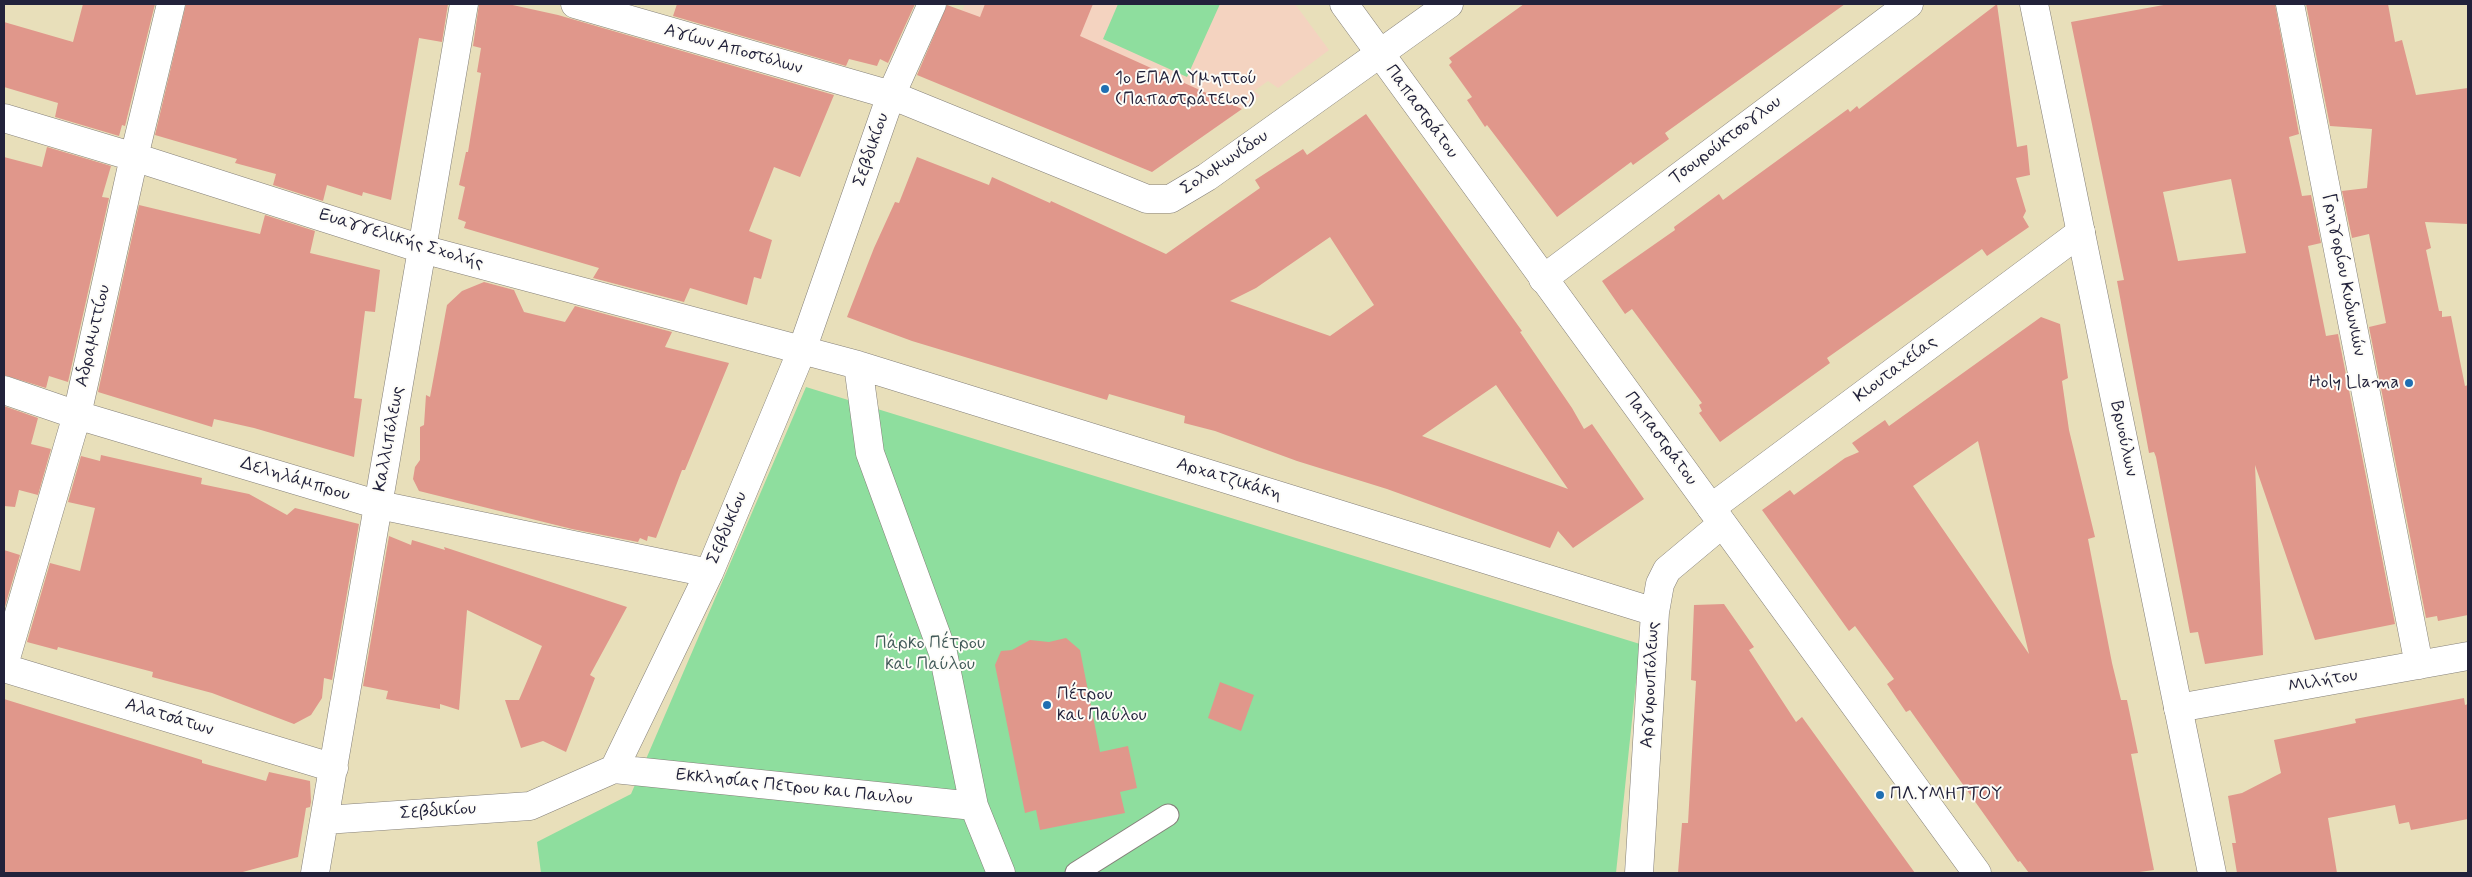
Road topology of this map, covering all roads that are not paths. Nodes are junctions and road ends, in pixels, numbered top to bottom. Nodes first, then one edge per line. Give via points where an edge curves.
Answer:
1 (171, 4) edge
2 (464, 4) edge
3 (574, 4) edge
4 (932, 4) edge
5 (1344, 4) edge
6 (1449, 4) edge
7 (1909, 4) edge
8 (2034, 4) edge
9 (2290, 4) edge
10 (651, 14) edge
11 (1380, 54) junction
12 (891, 95) junction
13 (4, 118) edge
14 (134, 157) junction
15 (2081, 232) junction
16 (422, 249) junction
17 (1543, 279) junction
18 (802, 350) junction
19 (858, 365) junction
20 (4, 390) edge
21 (77, 415) junction
22 (379, 505) junction
23 (1716, 516) junction
24 (709, 573) junction
25 (1655, 612) junction
26 (2468, 656) edge
27 (2420, 665) junction
28 (4, 667) edge
29 (2178, 708) junction
30 (334, 768) junction
31 (614, 769) junction
32 (974, 806) junction
33 (1168, 815) dead end
34 (325, 820) junction
35 (315, 873) edge
36 (1001, 873) edge
37 (1076, 873) edge
38 (1640, 873) edge
39 (1977, 873) edge
40 (2212, 873) edge

1 - 14 street, Αδραμυττίου
2 - 16 street, Καλλιπόλεως
3 - 10 street, Αγίων Αποστόλων
4 - 12 street, Σεβδικίου
5 - 11 street, Παπαστράτου
6 - 11 street, Σολομωνίδου
7 - 17 street, Τσουρούκτσογλου
8 - 15 street, Βρυούλων
9 - 27 street, Γρηγορίου Κυδωνιών
10 - 12 street, Αγίων Αποστόλων
11 - 12 street, Σολομωνίδου via 1170,200 1147,199
11 - 17 street, Παπαστράτου
12 - 18 street, Σεβδικίου
13 - 14 street, Ευαγγελικής Σχολής
14 - 16 street, Ευαγγελικής Σχολής
14 - 21 street, Αδραμυττίου
15 - 23 street, Κιουταχείας
15 - 29 street, Βρυούλων
16 - 18 street, Ευαγγελικής Σχολής
16 - 22 street, Καλλιπόλεως
17 - 23 street, Παπαστράτου
18 - 19 street, Αρχατζικάκη
18 - 24 street, Σεβδικίου
19 - 25 street, Αρχατζικάκη
19 - 32 street via 870,453 944,653
20 - 21 street, Δεληλάμπρου
21 - 22 street, Δεληλάμπρου
21 - 28 street, Αδραμυττίου
22 - 24 street, Δεληλάμπρου
22 - 30 street, Καλλιπόλεως
23 - 25 street, Αργυρουπόλεως via 1667,570 1660,584
23 - 39 street, Παπαστράτου
24 - 31 street, Σεβδικίου
25 - 38 street, Αργυρουπόλεως
26 - 27 street, Μιλήτου
27 - 29 street, Μιλήτου
28 - 30 street, Αλατσάτων
29 - 40 street, Βρυούλων
30 - 34 street, Καλλιπόλεως
31 - 32 street, Εκκλησίας Πετρου και Παυλου
31 - 34 street, Σεβδικίου via 530,806
32 - 36 street
33 - 37 lane
34 - 35 street, Καλλιπόλεως

